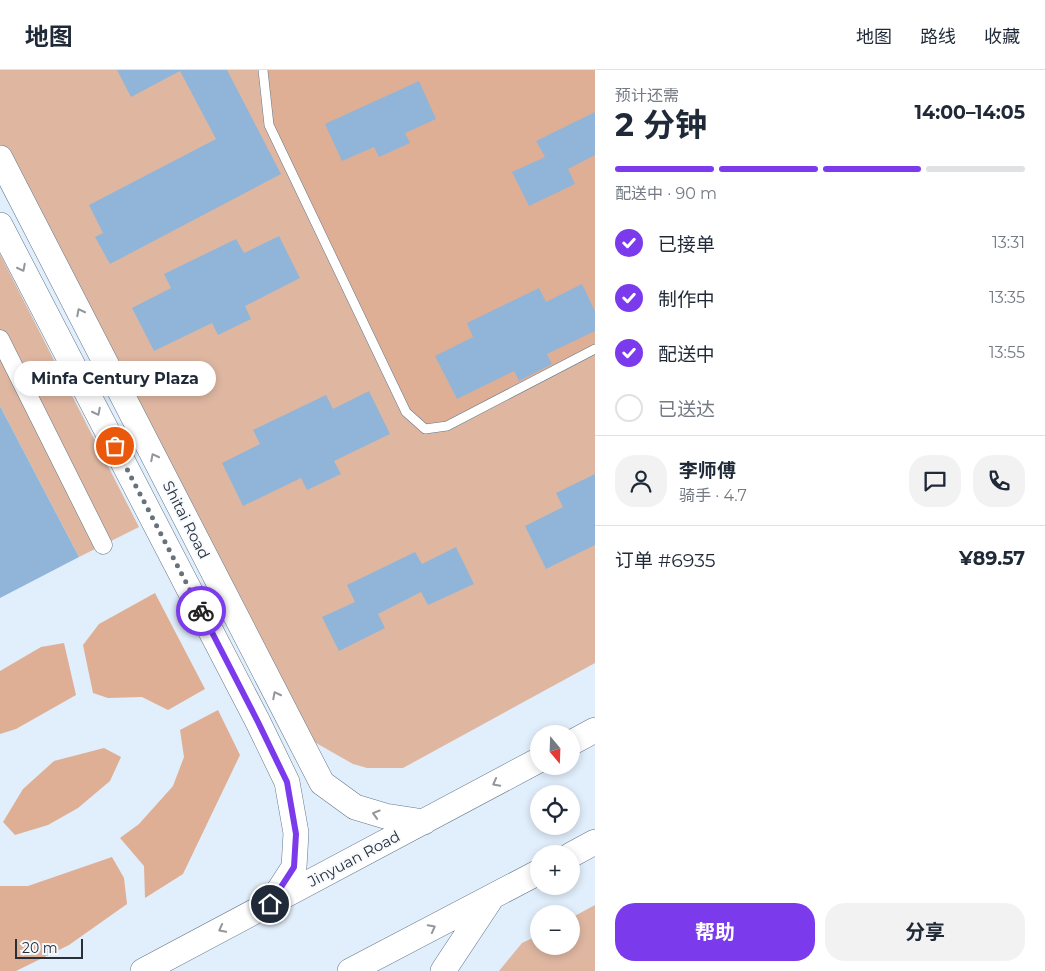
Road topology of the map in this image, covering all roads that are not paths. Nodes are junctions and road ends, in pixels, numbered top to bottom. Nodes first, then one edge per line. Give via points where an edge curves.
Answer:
1 (263, 70) edge
2 (0, 158) edge
3 (0, 225) edge
4 (0, 339) edge
5 (595, 349) edge
6 (103, 545) dead end
7 (595, 730) edge
8 (580, 738) edge
9 (530, 765) edge
10 (424, 822) junction
11 (595, 842) edge
12 (580, 850) edge
13 (530, 877) edge
14 (492, 897) junction
15 (270, 904) junction
16 (143, 971) edge
17 (350, 971) edge
18 (443, 971) edge

1 - 5 lane via 269,125 406,412 425,429 446,426
10 -> 2 street, Shitai Road via 355,807 322,783
3 -> 15 street, Shitai Road via 287,782 296,834 294,867
4 - 6 street
7 - 8 street
9 -> 10 street, Jinyuan Road
10 - 15 street, Jinyuan Road
11 - 12 street
13 - 14 street
17 -> 14 street
14 - 18 street
15 -> 16 street, Jinyuan Road

